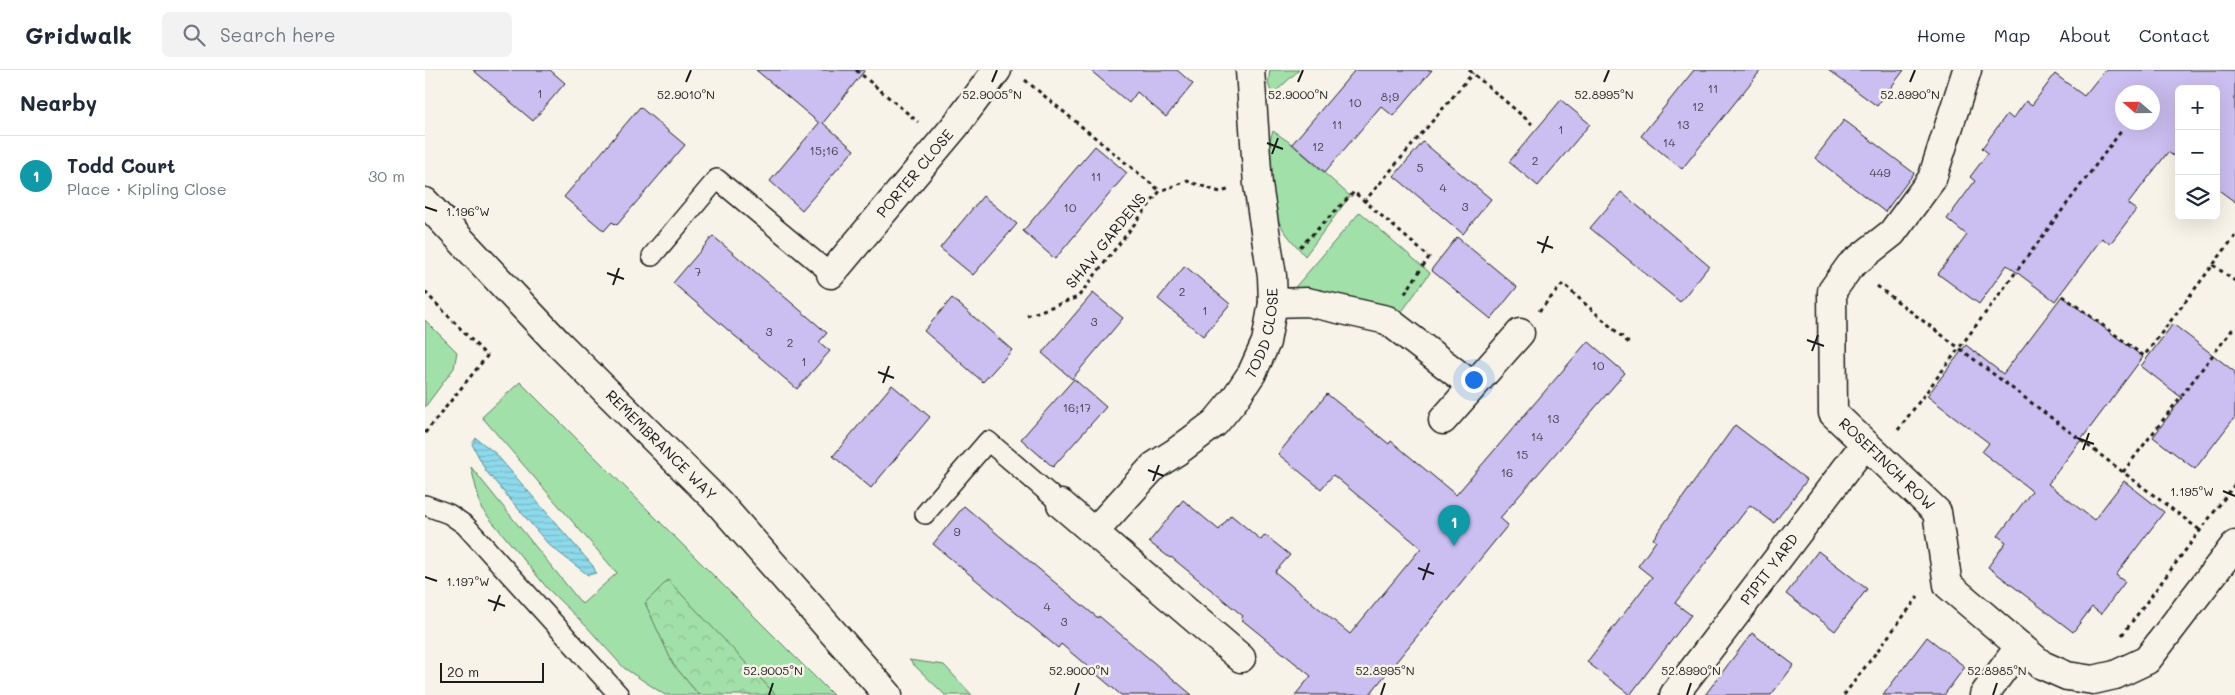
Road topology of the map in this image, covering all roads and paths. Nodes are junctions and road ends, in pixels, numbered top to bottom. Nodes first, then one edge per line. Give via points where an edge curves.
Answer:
1 (856, 70) edge
2 (1250, 70) edge
3 (1469, 70) edge
4 (1967, 70) edge
5 (1008, 73) edge
6 (1473, 74) junction
7 (1532, 124) dead end
8 (2122, 130) dead end
9 (941, 142) junction
10 (1258, 185) junction
11 (1160, 191) junction
12 (425, 202) edge
13 (1364, 202) junction
14 (2235, 236) edge
15 (652, 256) dead end
16 (2213, 265) junction
17 (1850, 266) junction
18 (831, 274) joint
19 (1272, 276) junction
20 (2235, 281) edge
21 (425, 292) edge
22 (2063, 296) dead end
23 (1273, 303) junction
24 (1027, 316) dead end
25 (1387, 320) junction
26 (2235, 326) edge
27 (1520, 333) joint
28 (1629, 343) dead end
29 (1959, 348) junction
30 (1473, 386) junction
31 (1443, 420) dead end
32 (425, 433) edge
33 (1872, 450) junction
34 (2123, 472) junction
35 (2235, 484) edge
36 (1061, 504) joint
37 (425, 505) edge
38 (925, 514) dead end
39 (2201, 530) junction
40 (1094, 532) junction
41 (2235, 545) edge
42 (1945, 563) junction
43 (2119, 640) dead end
44 (2020, 646) junction
45 (1241, 658) dead end
46 (619, 695) edge
47 (887, 695) edge
48 (1673, 695) edge
49 (1844, 695) edge
50 (1984, 695) edge

1 - 9 path
2 - 10 main road, TODD CLOSE
3 - 6 path
4 - 17 main road, ROSEFINCH ROW via 1932,179 1892,233
5 - 9 main road, PORTER CLOSE
5 - 11 path
6 - 7 path
6 - 13 path
8 - 29 path
9 - 18 main road, PORTER CLOSE
10 - 11 path, SHAW GARDENS via 1220,192 1187,181
10 - 19 main road, TODD CLOSE
11 - 24 path, SHAW GARDENS via 1078,297
12 - 47 main road, REMEMBRANCE WAY via 556,341 719,504
13 - 19 path via 1354,192
13 - 25 path via 1429,257
14 - 16 path
15 - 18 lane via 717,179
16 - 20 path
16 - 22 path via 2144,356
17 - 29 path
17 - 33 main road, ROSEFINCH ROW via 1832,291 1833,413
19 - 23 main road, TODD CLOSE
21 - 32 path via 487,356
23 - 25 main road via 1307,302
23 - 40 main road, TODD CLOSE via 1266,342 1235,400 1215,423 1153,466
25 - 30 main road
26 - 34 path
27 - 28 path via 1563,284
27 - 30 main road
29 - 33 path
29 - 34 path
30 - 31 main road
33 - 42 main road, ROSEFINCH ROW via 1937,512
33 - 48 main road, PIPIT YARD
34 - 39 path
35 - 39 path
36 - 38 lane via 988,441
36 - 40 main road
37 - 46 lane via 465,524
39 - 43 path
40 - 45 main road
41 - 44 main road, ROSEFINCH ROW via 2147,660 2115,676 2093,680 2067,676 2042,665
42 - 44 main road, ROSEFINCH ROW via 1947,585
42 - 49 path
44 - 50 main road

